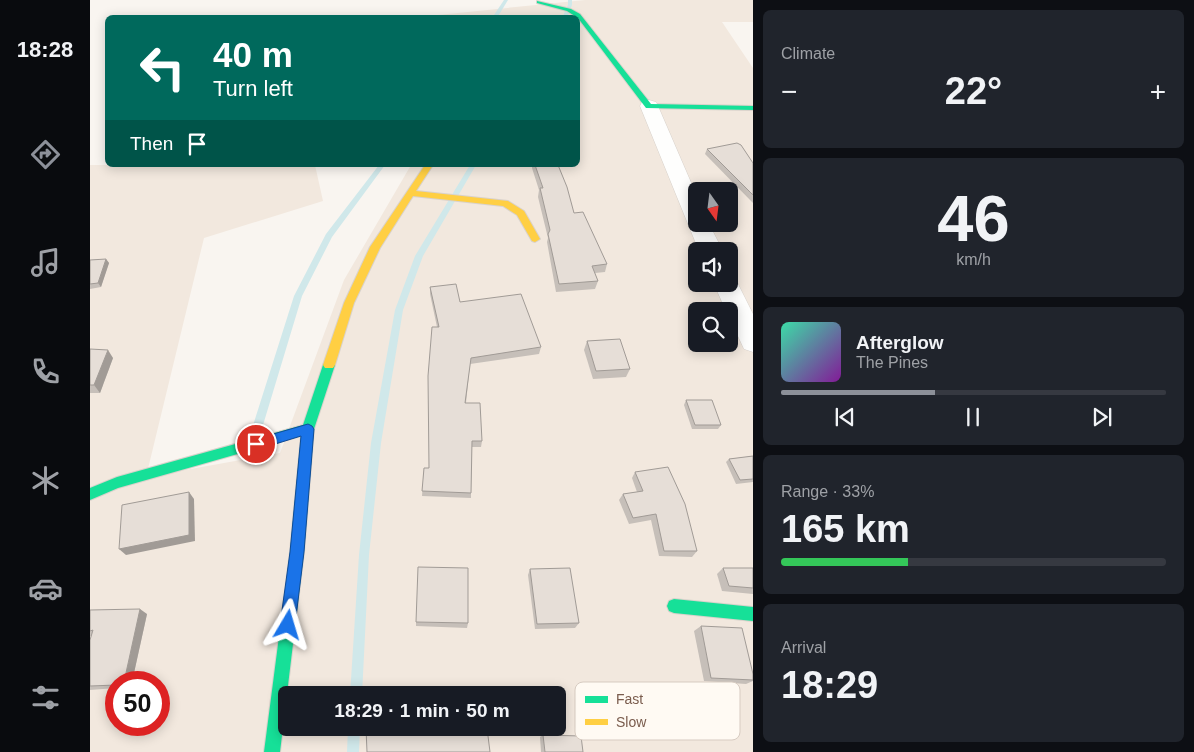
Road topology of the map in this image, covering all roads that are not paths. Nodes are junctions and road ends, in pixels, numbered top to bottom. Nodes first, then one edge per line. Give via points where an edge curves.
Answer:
1 (538, 4) edge
2 (575, 15) edge
3 (580, 19) edge
4 (649, 106) junction
5 (753, 108) edge
6 (428, 167) edge
7 (410, 194) junction
8 (688, 200) edge
9 (535, 239) dead end
10 (730, 292) edge
11 (753, 342) edge
12 (308, 429) junction
13 (90, 494) edge
14 (674, 606) dead end
15 (753, 614) edge
16 (272, 752) edge

1 - 2 street via 569,10
3 - 4 street
4 - 5 street
4 - 8 street
6 - 7 street
7 - 9 street via 505,202 524,216
7 - 12 street via 375,247 349,303
10 - 11 street
12 - 13 street via 118,483
12 - 16 street via 297,552
14 - 15 street

